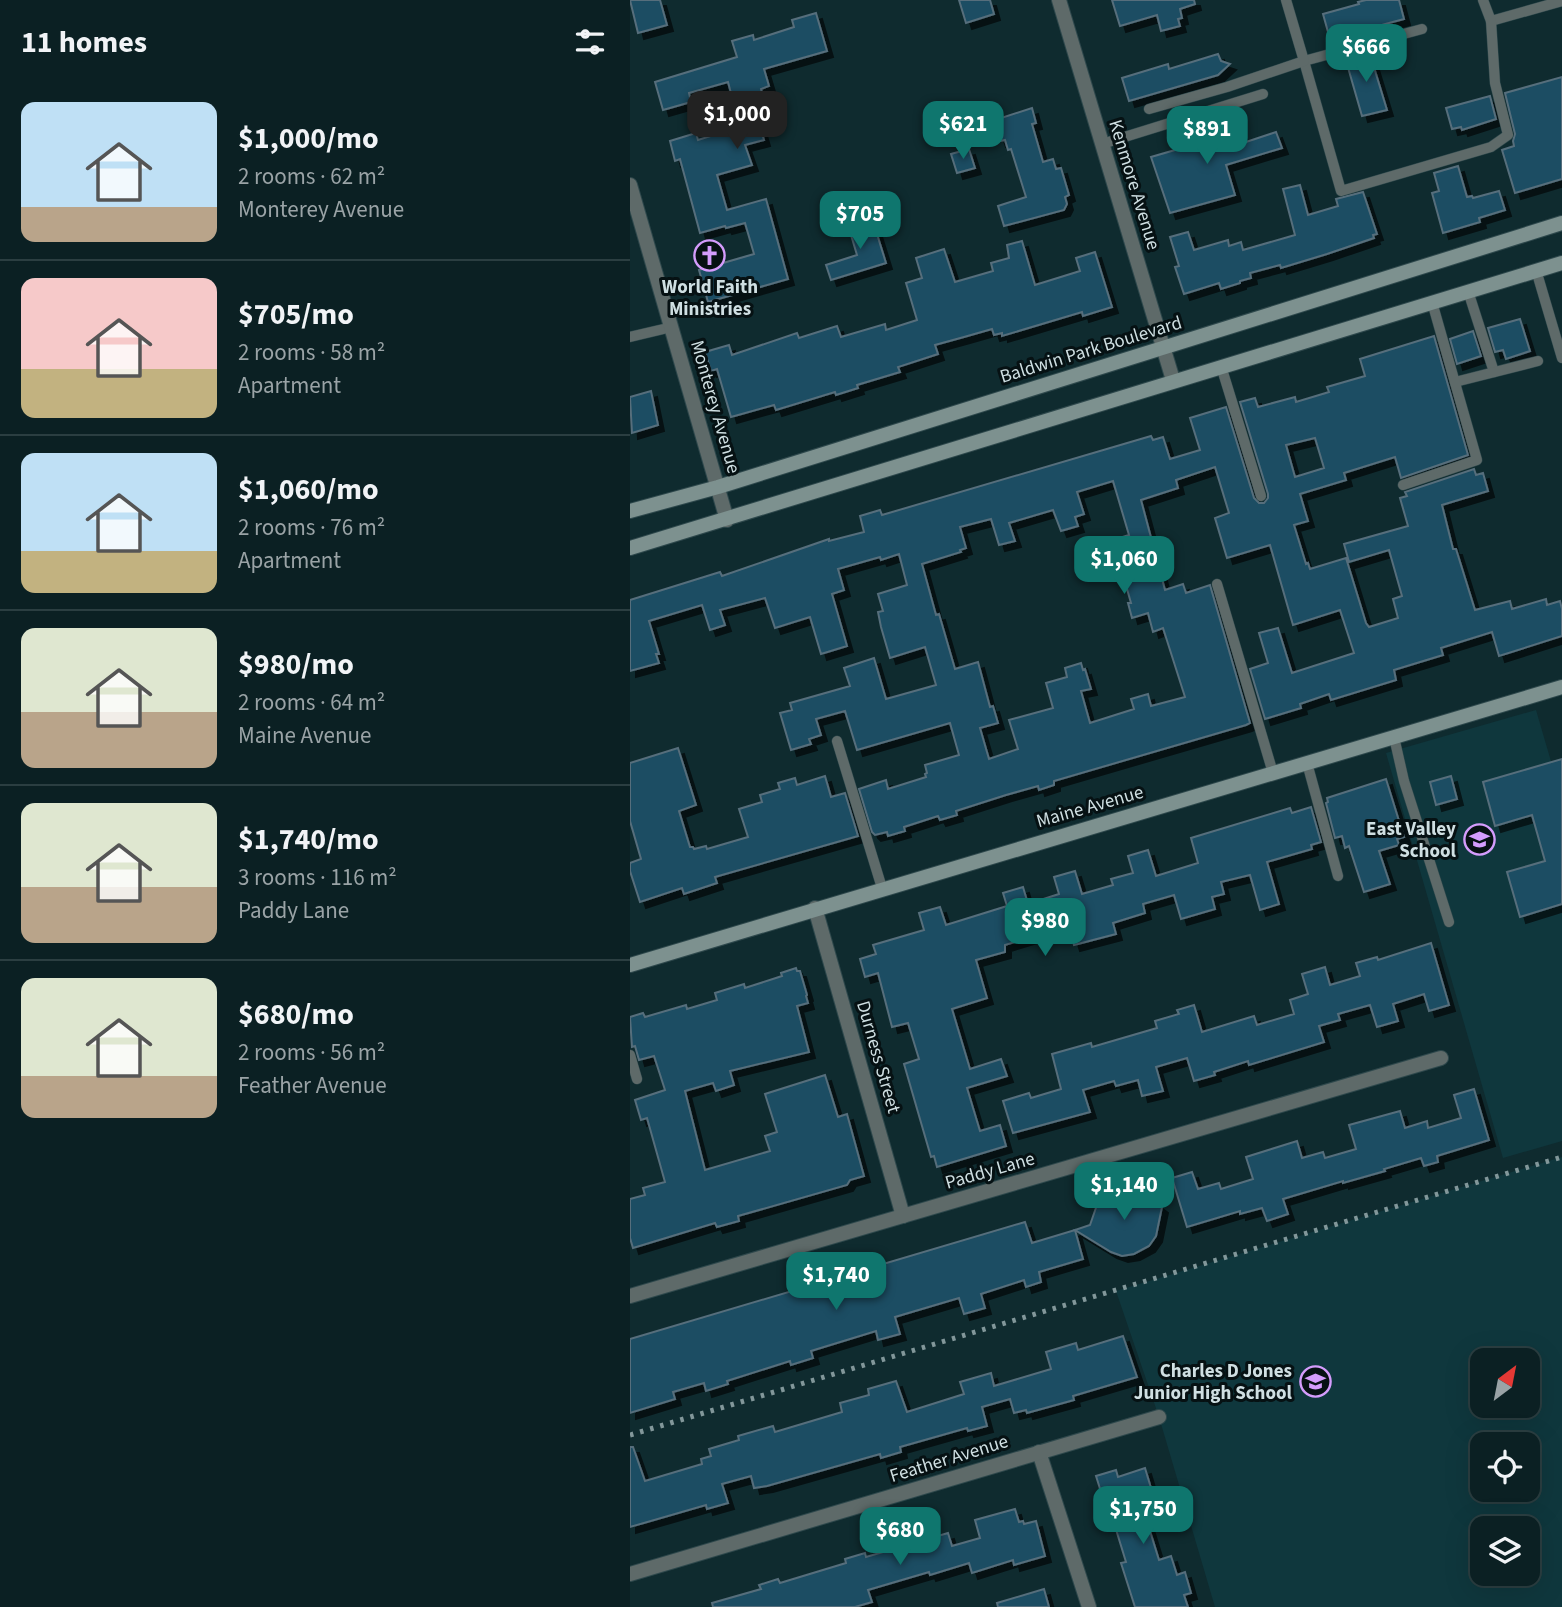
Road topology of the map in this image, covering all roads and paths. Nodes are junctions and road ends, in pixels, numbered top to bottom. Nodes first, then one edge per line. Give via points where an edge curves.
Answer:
1 (1059, 0) edge
2 (1286, 0) edge
3 (1483, 0) edge
4 (1562, 1) edge
5 (1491, 21) junction
6 (1422, 29) dead end
7 (1304, 61) junction
8 (1263, 94) dead end
9 (1149, 109) dead end
10 (1102, 144) junction
11 (630, 185) edge
12 (1562, 223) edge
13 (1562, 262) edge
14 (1536, 270) junction
15 (1468, 291) junction
16 (1432, 302) junction
17 (1557, 326) edge
18 (672, 327) junction
19 (630, 337) edge
20 (1162, 348) junction
21 (1562, 358) edge
22 (1538, 361) dead end
23 (1222, 366) junction
24 (1494, 372) junction
25 (1172, 380) junction
26 (1455, 382) junction
27 (1403, 485) dead end
28 (718, 487) junction
29 (1261, 496) dead end
30 (630, 510) edge
31 (727, 520) junction
32 (630, 548) edge
33 (1217, 584) dead end
34 (1562, 687) edge
35 (1394, 737) junction
36 (837, 741) dead end
37 (1307, 763) junction
38 (1273, 773) junction
39 (1338, 876) dead end
40 (882, 888) junction
41 (815, 908) junction
42 (1448, 922) dead end
43 (630, 965) edge
44 (630, 1055) edge
45 (1441, 1058) dead end
46 (638, 1079) dead end
47 (903, 1216) junction
48 (630, 1296) edge
49 (1159, 1417) dead end
50 (1039, 1452) junction
51 (630, 1574) edge
52 (1089, 1607) edge

1 - 10 street, Kenmore Avenue
2 - 7 lane
3 - 5 lane
4 - 5 lane
5 - 7 lane via 1495,83 1508,135 1492,147 1341,191
6 - 7 lane
7 - 9 lane
8 - 10 lane
10 - 20 street, Kenmore Avenue
11 - 18 street, Monterey Avenue
12 - 20 main road, Baldwin Park Boulevard
13 - 14 main road
14 - 15 main road
14 - 17 lane
15 - 16 main road
15 - 24 lane
16 - 23 main road
16 - 26 lane
17 - 21 lane
18 - 19 lane
18 - 28 street, Monterey Avenue
20 - 25 street, Kenmore Avenue
20 - 28 main road, Baldwin Park Boulevard
22 - 24 lane
23 - 25 main road
23 - 29 lane
24 - 26 lane
25 - 31 main road
26 - 27 lane via 1477,460
28 - 30 main road, Baldwin Park Boulevard
28 - 31 street, Monterey Avenue
31 - 32 main road
33 - 38 lane
34 - 35 main road, Maine Avenue
35 - 37 main road, Maine Avenue
35 - 42 lane
36 - 40 lane
37 - 38 main road, Maine Avenue
37 - 39 lane
38 - 40 main road, Maine Avenue
40 - 41 main road, Maine Avenue
41 - 43 main road, Maine Avenue
41 - 47 street, Durness Street
44 - 46 lane
45 - 47 street, Paddy Lane
47 - 48 street, Paddy Lane
49 - 50 street, Feather Avenue
50 - 51 street, Feather Avenue
50 - 52 street

